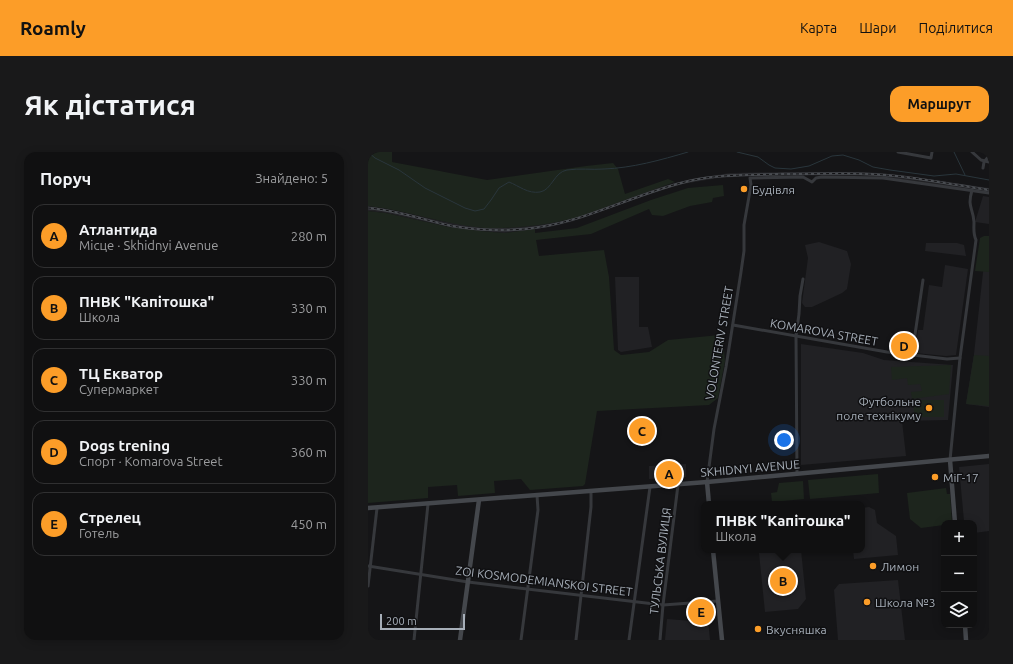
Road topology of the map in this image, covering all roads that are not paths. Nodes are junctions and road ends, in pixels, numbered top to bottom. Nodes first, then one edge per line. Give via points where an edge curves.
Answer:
1 (898, 152) edge
2 (932, 152) edge
3 (972, 152) edge
4 (989, 156) edge
5 (984, 162) junction
6 (989, 162) edge
7 (983, 168) dead end
8 (972, 190) junction
9 (989, 193) edge
10 (803, 279) dead end
11 (923, 280) dead end
12 (733, 325) junction
13 (796, 336) junction
14 (912, 355) junction
15 (960, 358) junction
16 (989, 456) edge
17 (950, 460) junction
18 (797, 474) junction
19 (707, 482) junction
20 (678, 485) junction
21 (650, 487) junction
22 (591, 491) junction
23 (537, 496) junction
24 (479, 500) junction
25 (709, 501) edge
26 (428, 504) junction
27 (368, 508) edge
28 (377, 508) junction
29 (956, 520) edge
30 (713, 553) edge
31 (369, 566) edge
32 (421, 574) junction
33 (468, 582) junction
34 (368, 586) edge
35 (528, 588) junction
36 (581, 595) junction
37 (634, 601) junction
38 (718, 601) junction
39 (663, 605) junction
40 (965, 628) edge
41 (414, 640) edge
42 (460, 640) edge
43 (521, 640) edge
44 (576, 640) edge
45 (629, 640) edge
46 (660, 640) edge
47 (722, 640) edge
48 (966, 640) edge

1 - 2 street via 932,158
3 - 5 street
4 - 5 street
5 - 6 street
5 - 7 street
8 - 9 street
8 - 12 street, VOLONTERIV STREET via 883,178 822,177 812,182 803,177 750,178 744,225 744,251
8 - 15 street via 969,200 976,240
10 - 13 street
11 - 14 street
12 - 13 street, KOMAROVA STREET
12 - 19 street, VOLONTERIV STREET
13 - 14 street, KOMAROVA STREET
13 - 18 street
14 - 15 street, KOMAROVA STREET
15 - 17 street
16 - 17 main road, SKHIDNYI AVENUE
17 - 18 main road, SKHIDNYI AVENUE
17 - 29 main road
18 - 19 main road, SKHIDNYI AVENUE
19 - 20 main road, SKHIDNYI AVENUE
19 - 25 main road, VOLONTERIV STREET
20 - 21 main road, SKHIDNYI AVENUE
20 - 39 street, ТУЛЬСЬКА ВУЛИЦЯ
21 - 22 main road, SKHIDNYI AVENUE
21 - 37 street
22 - 23 main road, SKHIDNYI AVENUE
22 - 36 street via 592,507
23 - 24 main road, SKHIDNYI AVENUE
23 - 35 street via 538,510
24 - 26 main road, SKHIDNYI AVENUE
24 - 33 main road
26 - 28 main road, SKHIDNYI AVENUE
26 - 32 street
27 - 28 main road, SKHIDNYI AVENUE
28 - 31 street
30 - 38 main road
31 - 32 street, ZOI KOSMODEMIANSKOI STREET
31 - 34 street
32 - 33 street, ZOI KOSMODEMIANSKOI STREET
32 - 41 street
33 - 35 street, ZOI KOSMODEMIANSKOI STREET
33 - 42 main road
35 - 36 street, ZOI KOSMODEMIANSKOI STREET
35 - 43 street
36 - 37 street, ZOI KOSMODEMIANSKOI STREET
36 - 44 street
37 - 39 street, ZOI KOSMODEMIANSKOI STREET
37 - 45 street
38 - 39 street, ZOI KOSMODEMIANSKOI STREET
38 - 47 main road
39 - 46 street, ТУЛЬСЬКА ВУЛИЦЯ
40 - 48 main road

